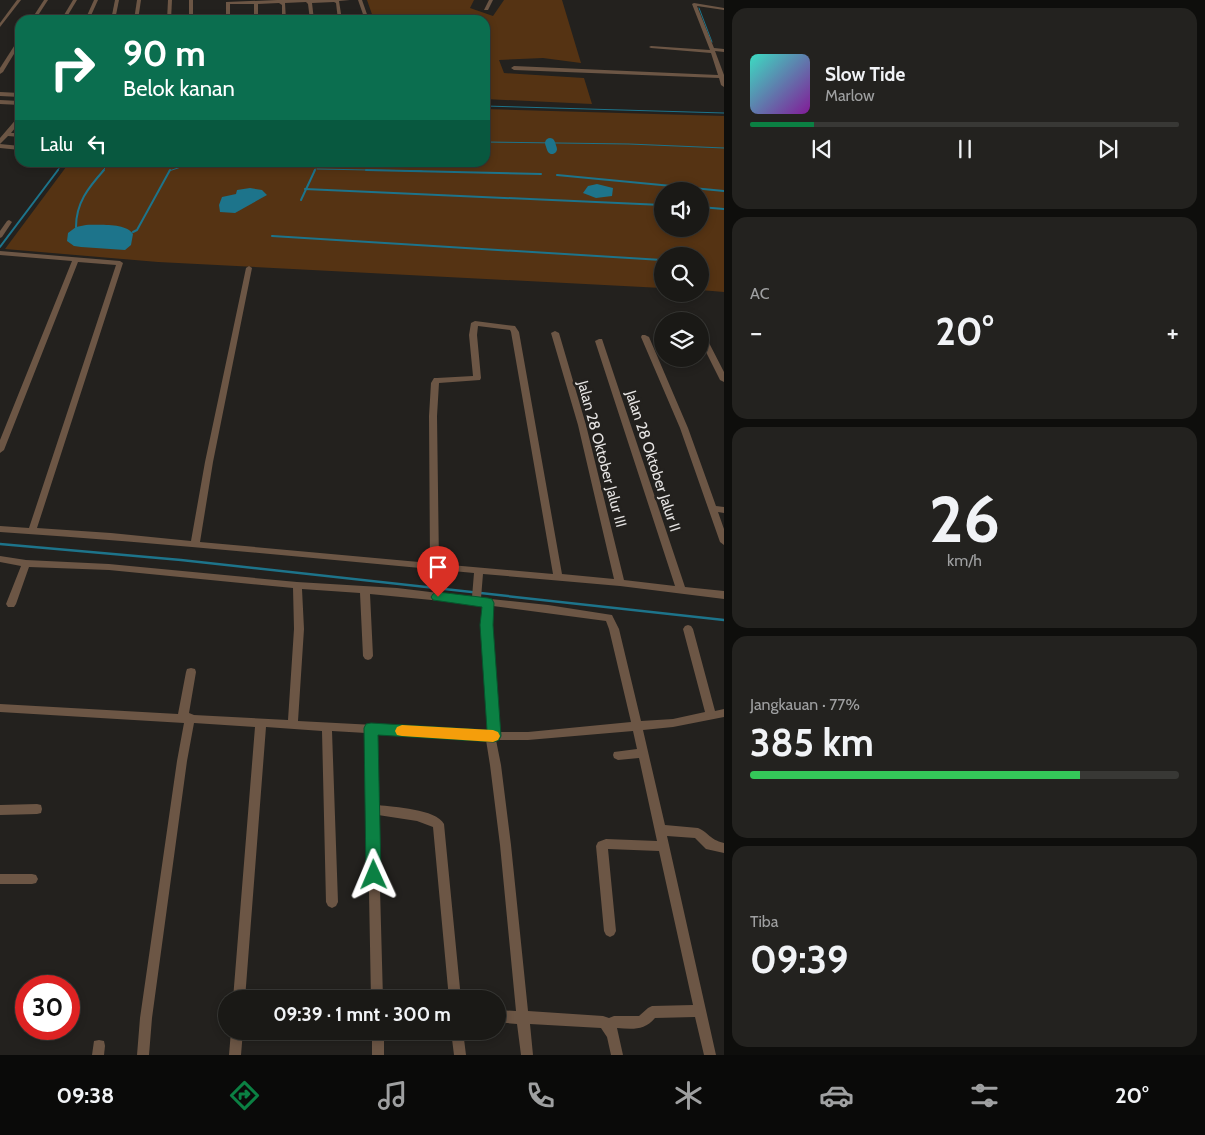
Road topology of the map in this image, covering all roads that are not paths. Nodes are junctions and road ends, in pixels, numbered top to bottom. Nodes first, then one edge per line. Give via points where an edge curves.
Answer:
1 (19, 0) edge
2 (46, 0) edge
3 (75, 0) edge
4 (96, 0) edge
5 (117, 0) edge
6 (139, 0) edge
7 (170, 0) edge
8 (192, 0) edge
9 (336, 0) edge
10 (348, 0) edge
11 (360, 0) edge
12 (491, 0) edge
13 (689, 0) edge
14 (279, 1) edge
15 (307, 1) edge
16 (229, 2) edge
17 (256, 3) junction
18 (694, 4) junction
19 (486, 9) dead end
20 (724, 9) edge
21 (699, 11) junction
22 (724, 14) edge
23 (36, 15) edge
24 (66, 15) edge
25 (89, 15) edge
26 (114, 15) edge
27 (137, 15) edge
28 (169, 15) edge
29 (191, 15) edge
30 (228, 15) edge
31 (256, 15) edge
32 (284, 15) edge
33 (311, 15) edge
34 (339, 15) edge
35 (365, 15) edge
36 (0, 26) edge
37 (651, 47) dead end
38 (15, 48) edge
39 (713, 50) junction
40 (724, 51) edge
41 (514, 68) dead end
42 (0, 72) edge
43 (722, 76) edge
44 (724, 85) edge
45 (0, 94) edge
46 (15, 95) edge
47 (0, 102) edge
48 (15, 103) edge
49 (15, 124) edge
50 (7, 134) junction
51 (15, 134) edge
52 (0, 142) edge
53 (0, 146) edge
54 (15, 148) edge
55 (9, 222) dead end
56 (0, 236) edge
57 (0, 253) edge
58 (76, 259) junction
59 (249, 268) dead end
60 (555, 334) dead end
61 (645, 337) dead end
62 (599, 341) dead end
63 (709, 351) edge
64 (724, 380) edge
65 (0, 450) edge
66 (713, 509) junction
67 (724, 510) edge
68 (0, 529) edge
69 (32, 532) junction
70 (724, 542) edge
71 (195, 545) junction
72 (0, 559) edge
73 (26, 562) junction
74 (435, 567) junction
75 (479, 576) junction
76 (558, 578) junction
77 (620, 583) junction
78 (297, 585) junction
79 (365, 590) junction
80 (681, 590) junction
81 (724, 595) edge
82 (477, 598) junction
83 (488, 603) junction
84 (11, 604) dead end
85 (688, 629) dead end
86 (368, 656) dead end
87 (191, 672) dead end
88 (0, 708) edge
89 (724, 714) edge
90 (711, 716) junction
91 (187, 717) junction
92 (261, 722) junction
93 (293, 725) junction
94 (637, 725) junction
95 (328, 726) junction
96 (371, 728) junction
97 (492, 736) junction
98 (618, 754) dead end
99 (643, 754) junction
100 (37, 809) dead end
101 (0, 810) edge
102 (373, 810) junction
103 (660, 830) junction
104 (664, 846) junction
105 (724, 848) edge
106 (0, 879) edge
107 (32, 879) dead end
108 (332, 902) dead end
109 (610, 930) dead end
110 (240, 990) edge
111 (377, 990) edge
112 (454, 990) edge
113 (700, 1011) junction
114 (506, 1017) edge
115 (522, 1018) junction
116 (609, 1028) junction
117 (236, 1040) edge
118 (378, 1040) edge
119 (458, 1040) edge
120 (143, 1055) edge
121 (235, 1055) edge
122 (378, 1055) edge
123 (460, 1055) edge
124 (527, 1055) edge
125 (617, 1055) edge
126 (710, 1055) edge

1 - 36 street
2 - 23 street
3 - 24 street
4 - 25 street
5 - 26 street
6 - 27 street
7 - 28 street
8 - 29 street
9 - 10 street
9 - 15 street
9 - 34 street
11 - 35 street
12 - 19 street
13 - 18 street
14 - 15 street
14 - 17 street
14 - 32 street via 284,4
15 - 33 street
16 - 17 street
16 - 30 street
17 - 31 street
18 - 20 street
18 - 21 street
21 - 22 street
21 - 39 street
37 - 39 street
38 - 42 street
39 - 40 street
39 - 43 street
41 - 43 street
43 - 44 street
45 - 46 street
47 - 48 street
49 - 50 street
50 - 51 street
50 - 52 street
53 - 54 street
55 - 56 street
57 - 58 street
58 - 65 street
58 - 69 street via 120,263
59 - 71 street
60 - 77 street, Jalan 28 Oktober Jalur III via 582,425
61 - 66 street via 681,421
62 - 80 street, Jalan 28 Oktober Jalur II
63 - 64 street
66 - 67 street
66 - 70 street
68 - 69 street
69 - 71 street
71 - 74 street
72 - 73 street
73 - 78 street
73 - 84 street
74 - 75 street
74 - 76 street via 435,383 437,380 477,378 474,323 512,328 515,332
75 - 76 street
75 - 82 street
76 - 77 street
77 - 80 street
78 - 79 street
78 - 93 street via 299,629
79 - 82 street
79 - 86 street
80 - 81 street
82 - 83 street
83 - 94 street via 609,618
83 - 97 street
85 - 90 street
87 - 91 street
88 - 91 street
89 - 90 street
90 - 94 street
91 - 92 street
91 - 120 street
92 - 93 street
92 - 110 street
93 - 95 street
94 - 97 street
94 - 99 street
95 - 96 street
95 - 108 street
96 - 97 street
96 - 102 street
97 - 115 street via 509,867
98 - 99 street
99 - 103 street
100 - 101 street
102 - 111 street
102 - 112 street via 424,818 438,824
103 - 104 street
103 - 105 street via 698,833 710,845
104 - 109 street via 602,846
104 - 113 street
106 - 107 street
113 - 116 street via 652,1012 644,1021 633,1024 614,1022
113 - 126 street
114 - 115 street
115 - 116 street via 603,1022
115 - 124 street
116 - 125 street
117 - 121 street
118 - 122 street
119 - 123 street

